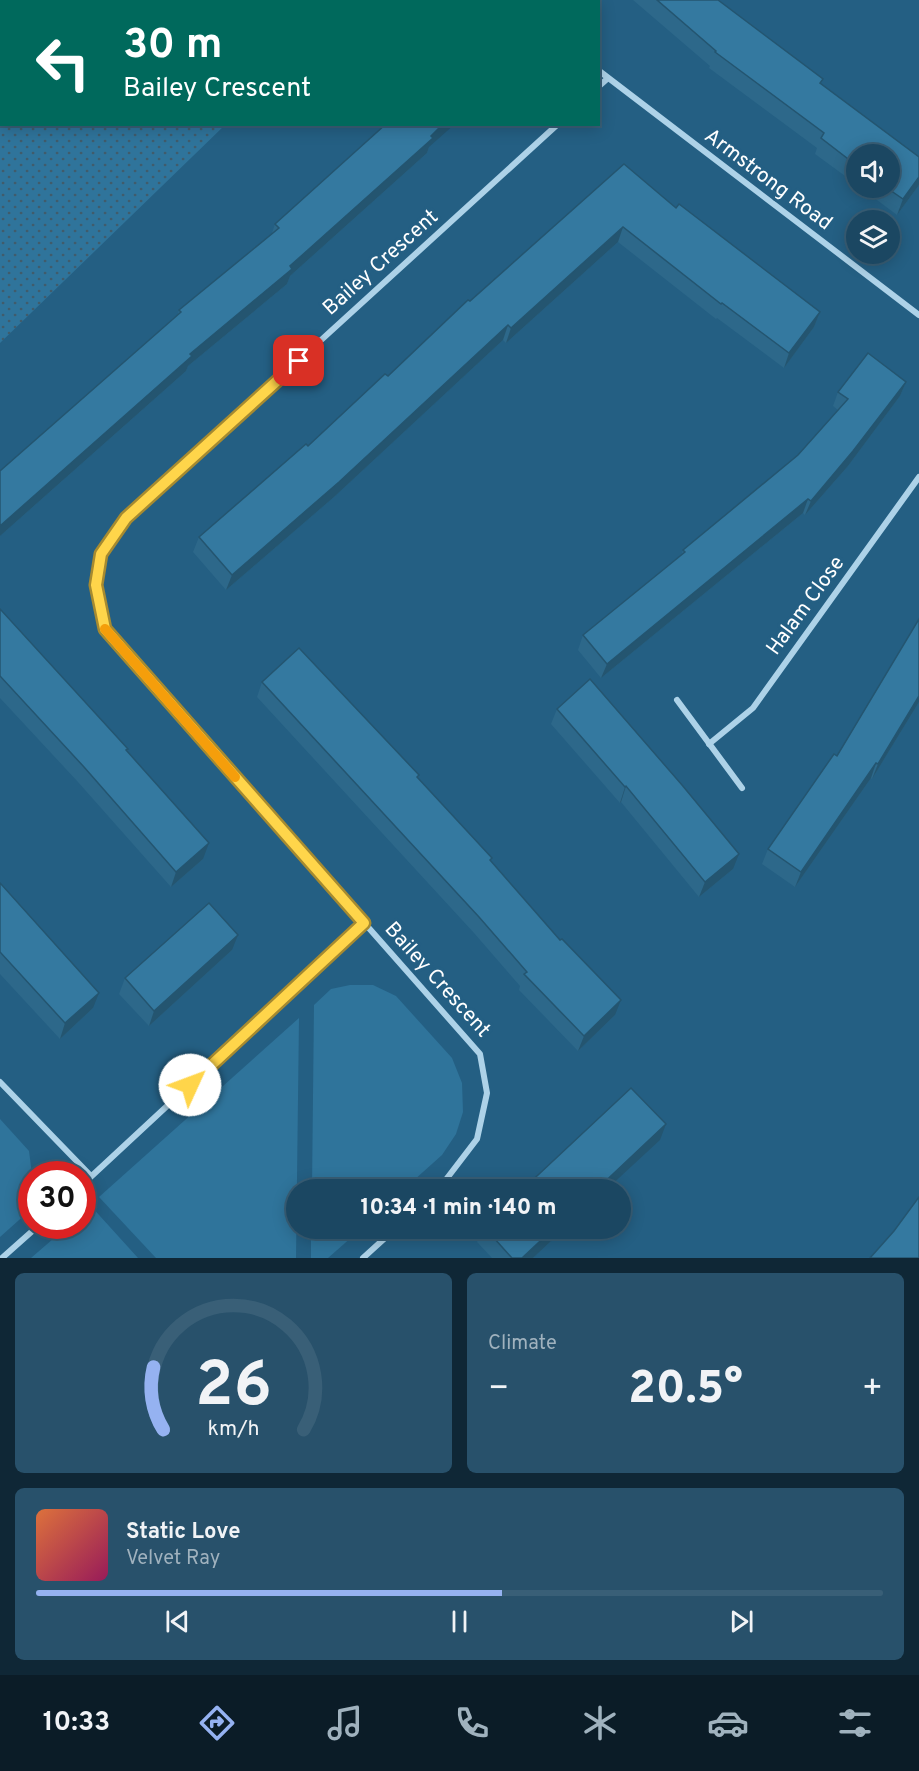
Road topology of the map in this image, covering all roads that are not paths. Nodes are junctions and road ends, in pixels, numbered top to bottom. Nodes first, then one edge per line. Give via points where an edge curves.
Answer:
1 (600, 72) edge
2 (608, 79) junction
3 (600, 85) edge
4 (556, 126) edge
5 (919, 315) edge
6 (919, 477) edge
7 (677, 700) dead end
8 (709, 744) junction
9 (742, 788) dead end
10 (364, 923) junction
11 (0, 1082) edge
12 (76, 1161) edge
13 (96, 1171) edge
14 (446, 1179) edge
15 (23, 1239) edge
16 (384, 1239) edge
17 (2, 1258) edge
18 (363, 1258) edge

1 - 2 street, Armstrong Road
2 - 3 street
2 - 5 street, Armstrong Road
4 - 10 street, Bailey Crescent via 126,518 101,554 96,585 105,629
6 - 8 street, Halam Close via 753,708
7 - 8 street
8 - 9 street
10 - 13 street, Bailey Crescent
10 - 14 street, Bailey Crescent via 480,1054 487,1093 477,1139
11 - 12 street
15 - 17 street
16 - 18 street

